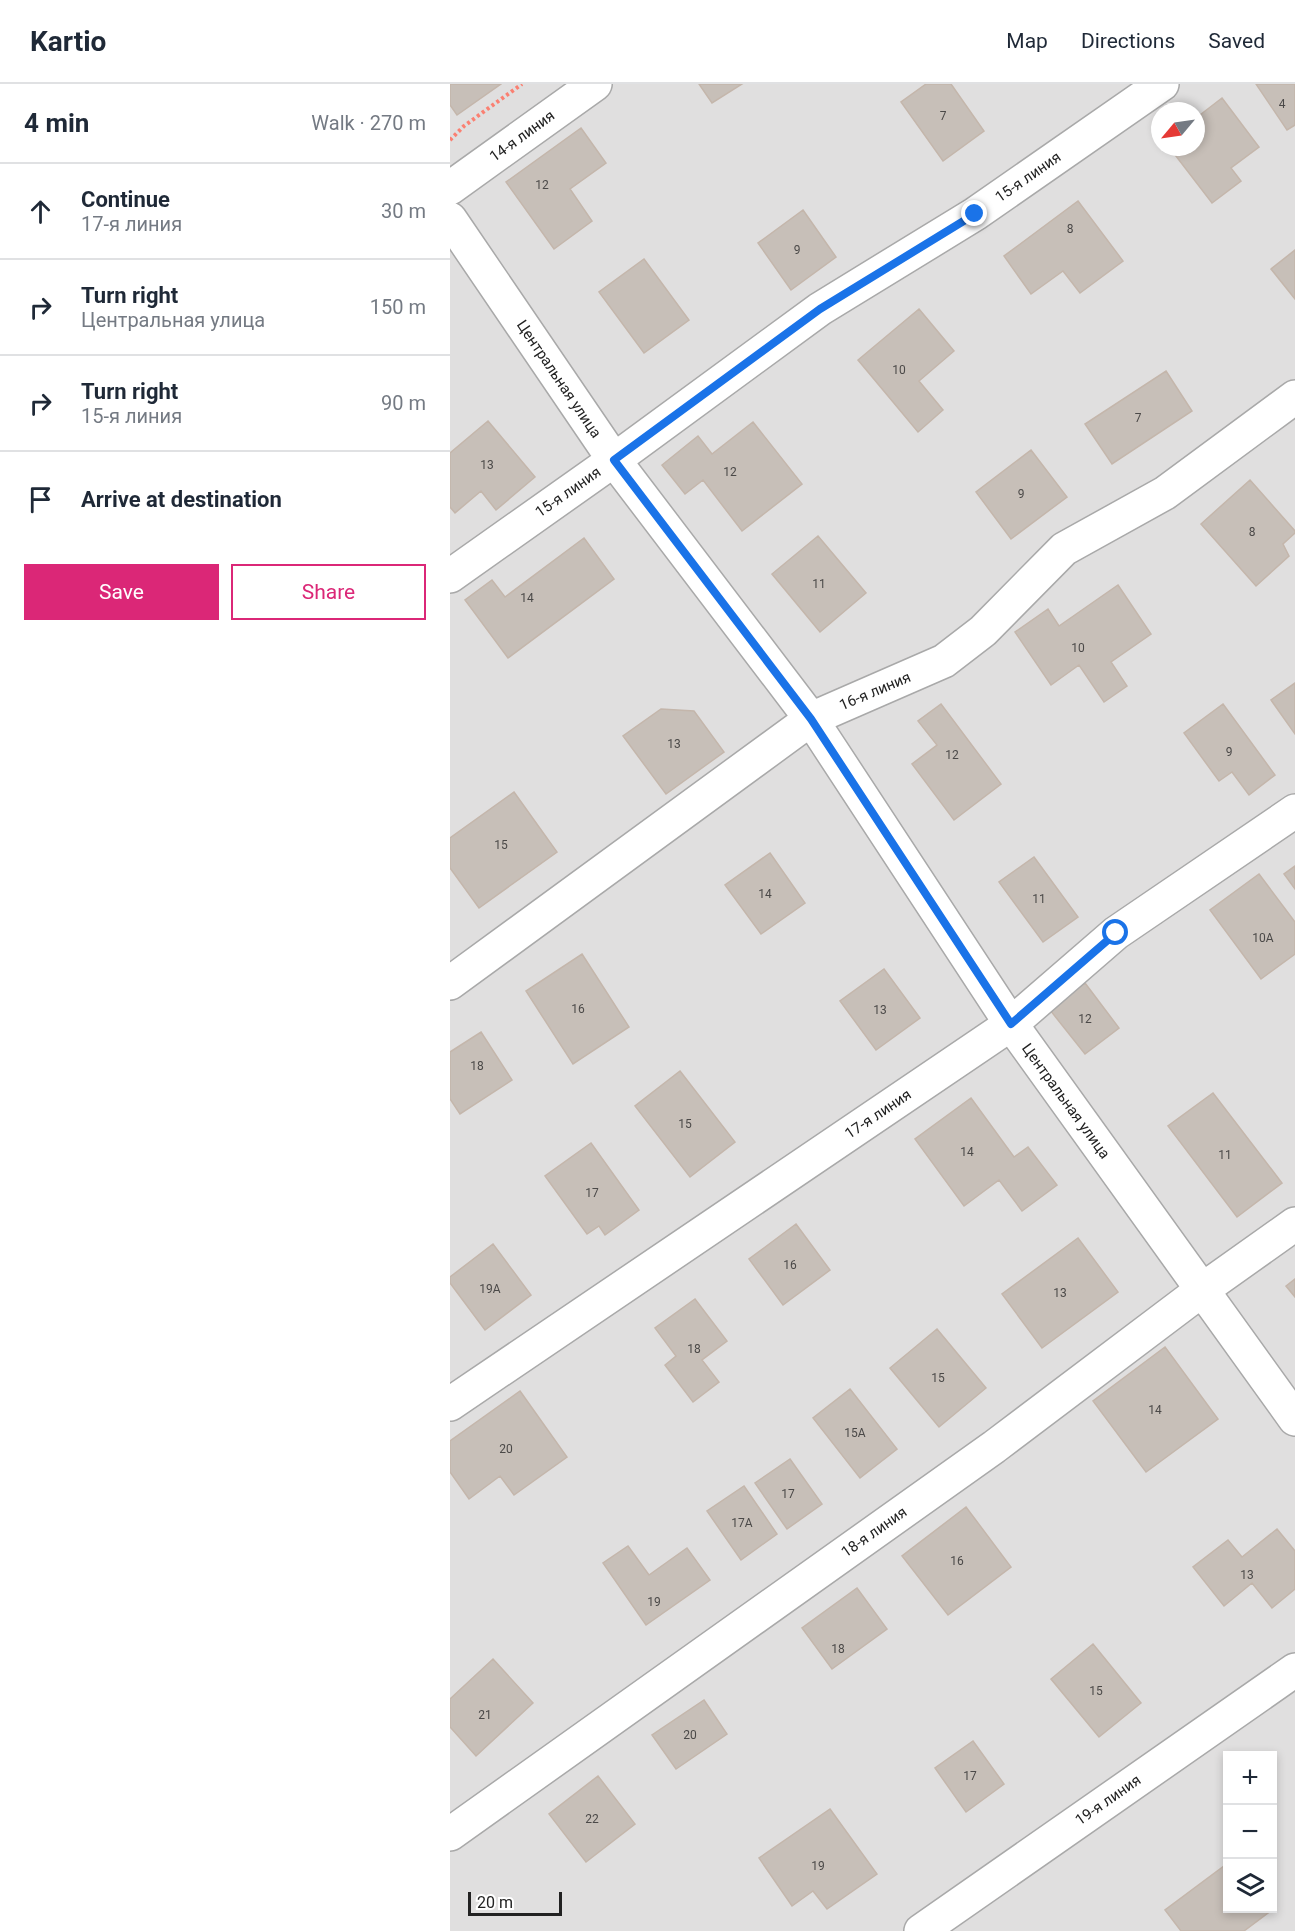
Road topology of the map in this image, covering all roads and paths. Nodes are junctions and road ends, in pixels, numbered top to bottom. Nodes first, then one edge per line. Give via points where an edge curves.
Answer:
1 (522, 84) edge
2 (595, 84) edge
3 (1162, 84) edge
4 (450, 140) edge
5 (450, 188) edge
6 (450, 219) edge
7 (1295, 397) edge
8 (614, 460) junction
9 (450, 576) edge
10 (811, 719) junction
11 (1295, 811) edge
12 (450, 983) edge
13 (1011, 1024) junction
14 (1295, 1224) edge
15 (1202, 1290) junction
16 (450, 1404) edge
17 (1295, 1419) edge
18 (1295, 1670) edge
19 (450, 1834) edge
20 (921, 1931) edge

1 - 4 path
2 - 5 street, 14-я линия
3 - 8 street, 15-я линия via 975,214 820,309
6 - 8 street, Центральная улица
7 - 10 street, 16-я линия via 1165,493 1064,549 983,631 944,661
8 - 9 street, 15-я линия
8 - 10 street, Центральная улица
10 - 12 street, 16-я линия
10 - 13 street, Центральная улица
11 - 13 street, 17-я линия via 1116,933
13 - 15 street, Центральная улица
13 - 16 street, 17-я линия
14 - 15 street, 18-я линия
15 - 17 street, Центральная улица
15 - 19 street, 18-я линия via 994,1447
18 - 20 street, 19-я линия

